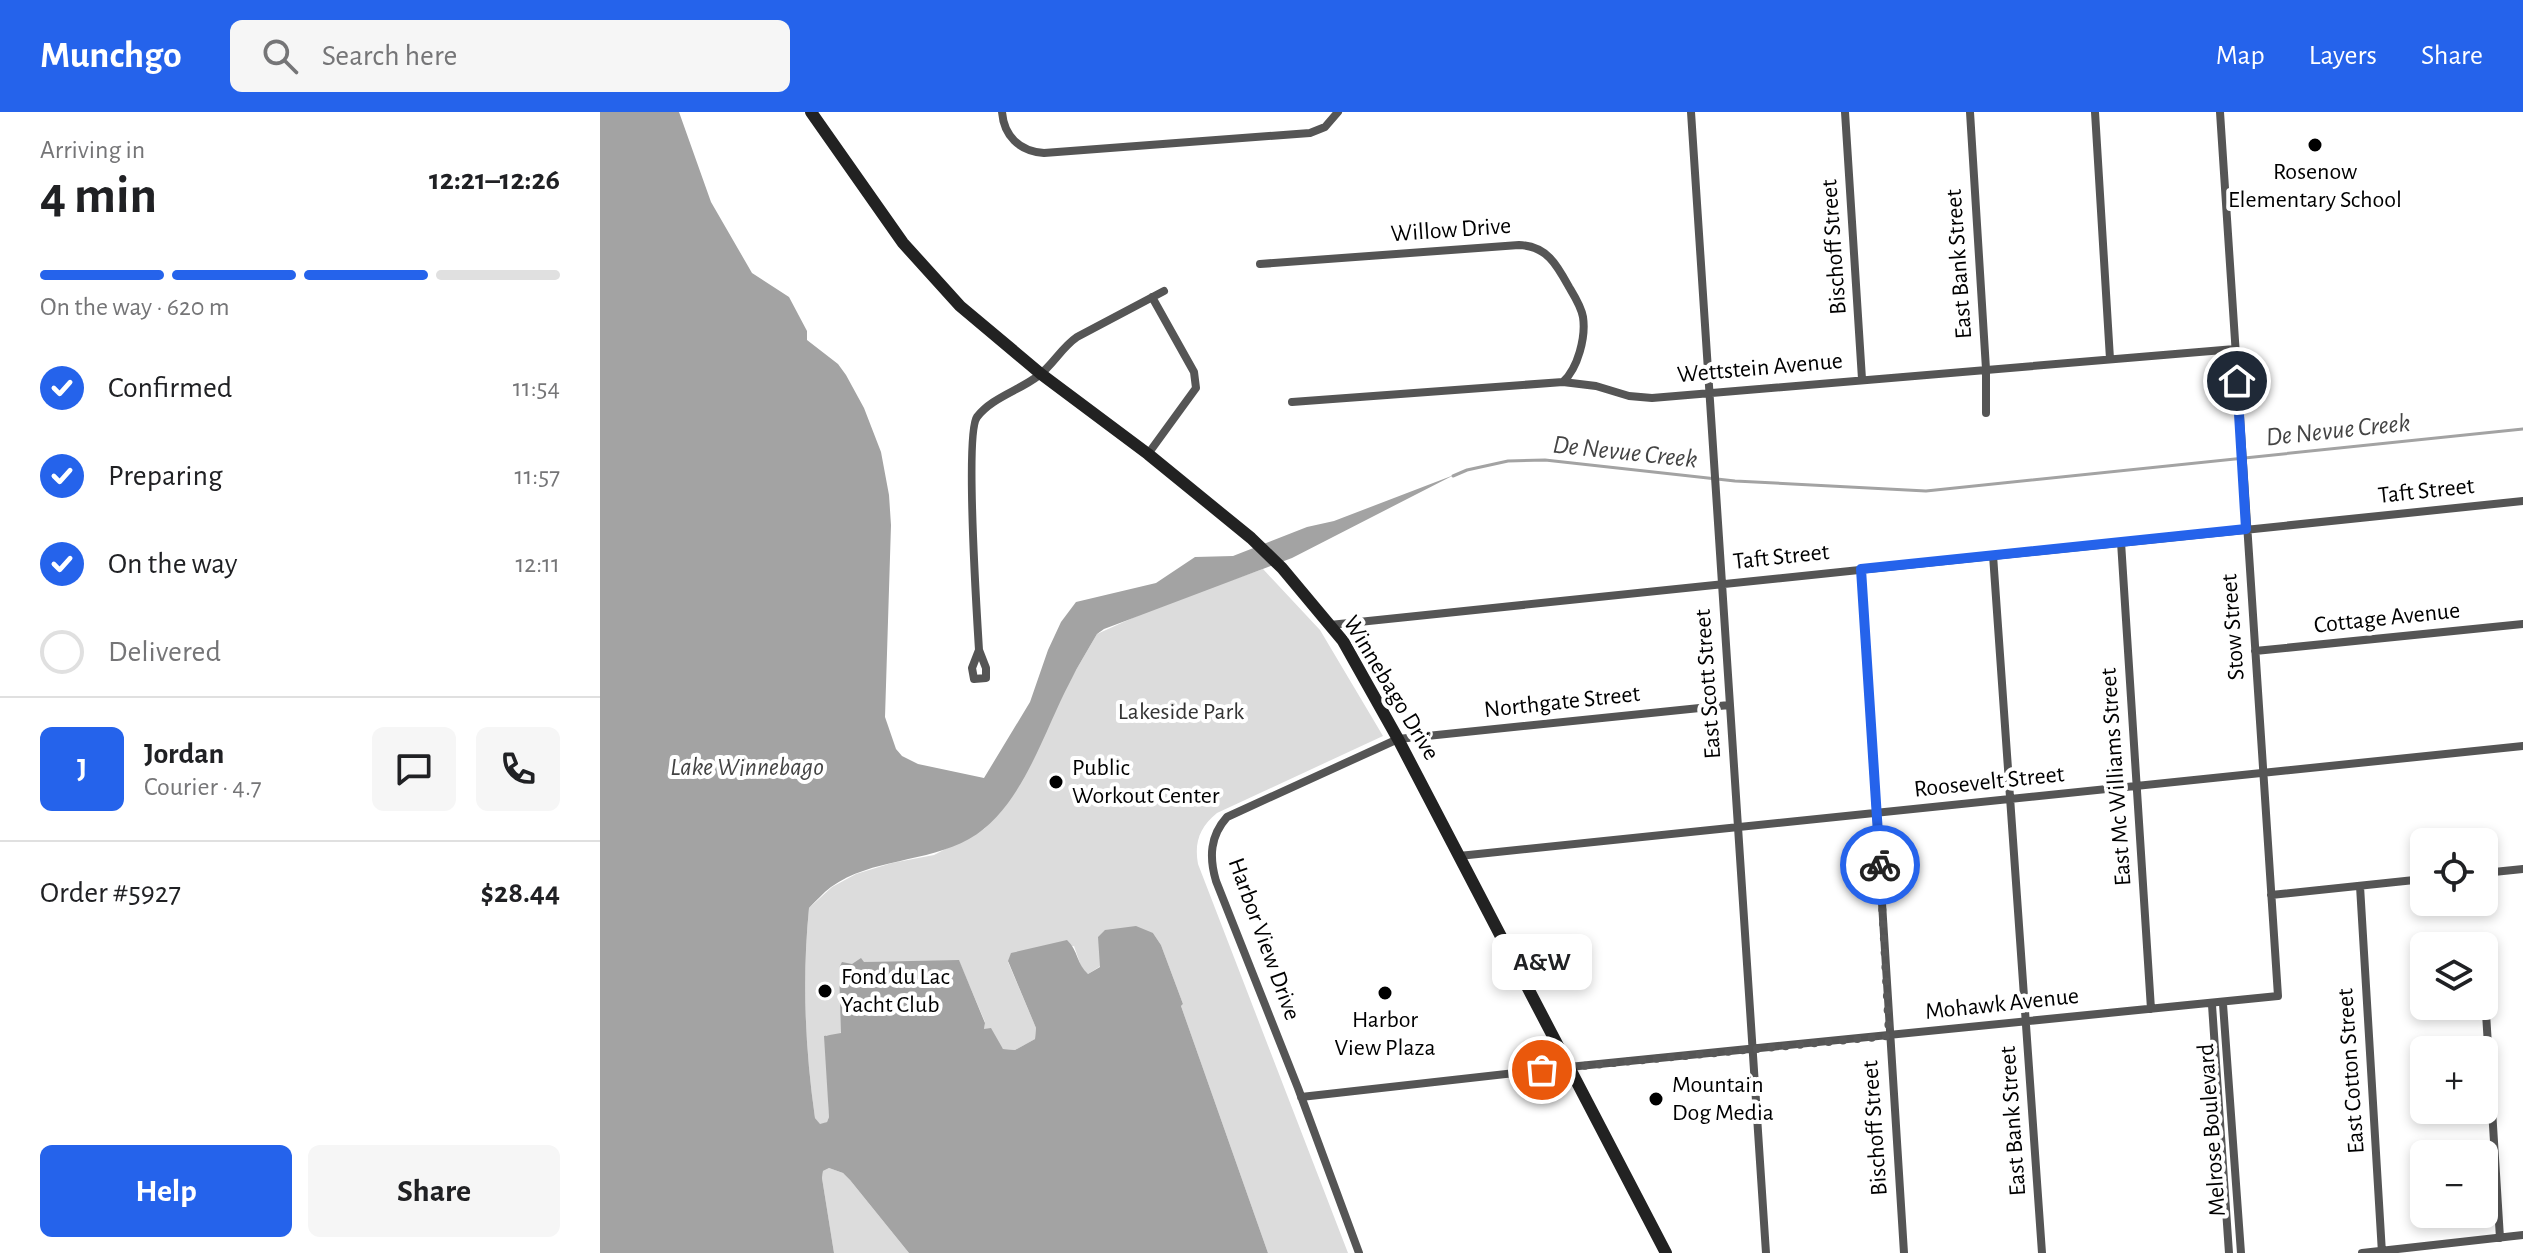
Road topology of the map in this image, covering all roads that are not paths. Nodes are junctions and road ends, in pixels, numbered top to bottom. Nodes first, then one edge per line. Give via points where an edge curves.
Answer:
1 (811, 112) edge
2 (1002, 112) edge
3 (1338, 112) edge
4 (1691, 112) edge
5 (1845, 112) edge
6 (1970, 112) edge
7 (2095, 112) edge
8 (2220, 112) edge
9 (1260, 264) dead end
10 (1164, 291) dead end
11 (1152, 297) junction
12 (2235, 349) junction
13 (2110, 359) junction
14 (1986, 369) junction
15 (1041, 374) junction
16 (1862, 379) junction
17 (1563, 382) junction
18 (1709, 394) junction
19 (1292, 402) dead end
20 (1986, 413) dead end
21 (1148, 454) junction
22 (2523, 501) edge
23 (2246, 529) junction
24 (2121, 542) junction
25 (1993, 555) junction
26 (1861, 569) junction
27 (1721, 583) junction
28 (2523, 624) edge
29 (1330, 625) junction
30 (979, 650) dead end
31 (2255, 651) junction
32 (1729, 705) junction
33 (1398, 739) junction
34 (2523, 746) edge
35 (2263, 773) junction
36 (2137, 786) junction
37 (2010, 801) junction
38 (1877, 813) junction
39 (1737, 827) junction
40 (1459, 856) junction
41 (2523, 869) edge
42 (2498, 872) edge
43 (2410, 881) edge
44 (2360, 886) junction
45 (2271, 895) junction
46 (2278, 996) joint
47 (2223, 1004) junction
48 (2212, 1005) junction
49 (2151, 1009) junction
50 (2486, 1020) edge
51 (2025, 1022) junction
52 (1889, 1036) junction
53 (1752, 1050) junction
54 (1569, 1067) junction
55 (1301, 1097) junction
56 (2523, 1235) edge
57 (2500, 1238) junction
58 (2382, 1252) edge
59 (1359, 1253) edge
60 (1666, 1253) edge
61 (1766, 1253) edge
62 (1904, 1253) edge
63 (2042, 1253) edge
64 (2229, 1253) edge
65 (2241, 1253) edge
66 (2362, 1253) edge

1 - 15 main road, Winnebago Drive via 921,263 970,315
2 - 3 street via 1015,142 1044,153 1310,133 1325,127
4 - 18 street, East Scott Street
5 - 16 street, Bischoff Street
6 - 14 street, East Bank Street
7 - 13 street
8 - 12 street, Stow Street
9 - 17 street, Willow Drive via 1519,245 1537,248 1555,263 1582,314 1576,363
10 - 11 street
11 - 15 street via 1064,346
11 - 21 street via 1194,372 1196,388
12 - 13 street, Wettstein Avenue
12 - 23 street, Stow Street
13 - 14 street, Wettstein Avenue
14 - 16 street, Wettstein Avenue
14 - 20 street, East Bank Street
15 - 21 main road, Winnebago Drive
15 - 30 street via 987,407 973,428
16 - 18 street, Wettstein Avenue
17 - 18 street, Wettstein Avenue via 1639,398
17 - 19 street, Wettstein Avenue
18 - 27 street, East Scott Street
21 - 29 main road, Winnebago Drive via 1251,538
22 - 23 street, Taft Street
23 - 24 street, Taft Street
23 - 31 street, Stow Street
24 - 25 street, Taft Street
24 - 36 street, East Mc Williams Street
25 - 26 street, Taft Street
25 - 37 street, East Bank Street
26 - 27 street, Taft Street
26 - 38 street, Bischoff Street
27 - 29 street, Taft Street
27 - 32 street, East Scott Street
28 - 31 street, Cottage Avenue
29 - 33 main road, Winnebago Drive
31 - 35 street, Stow Street
32 - 33 street, Northgate Street
32 - 39 street, East Scott Street
33 - 40 main road, Winnebago Drive
33 - 55 street, Harbor View Drive via 1227,817 1213,840 1216,881
34 - 35 street, Roosevelt Street
35 - 36 street, Roosevelt Street
35 - 45 street, Stow Street
36 - 37 street, Roosevelt Street
36 - 49 street, East Mc Williams Street
37 - 38 street, Roosevelt Street
37 - 51 street, East Bank Street
38 - 39 street, Roosevelt Street
38 - 52 street, Bischoff Street
39 - 40 street, Roosevelt Street
39 - 53 street, East Scott Street
40 - 54 main road, Winnebago Drive
41 - 42 street
43 - 44 street
44 - 45 street
44 - 58 street, East Cotton Street
45 - 46 street, Stow Street
46 - 47 street, Mohawk Avenue
47 - 48 street, Mohawk Avenue
47 - 65 street, Melrose Boulevard
48 - 49 street, Mohawk Avenue
48 - 64 street, Melrose Boulevard
49 - 51 street, Mohawk Avenue
50 - 57 street
51 - 52 street, Mohawk Avenue
51 - 63 street, East Bank Street
52 - 53 street, Mohawk Avenue
52 - 62 street, Bischoff Street
53 - 54 street, Mohawk Avenue
53 - 61 street, East Scott Street
54 - 55 street, Mohawk Avenue
54 - 60 main road, Winnebago Drive
55 - 59 street, Harbor View Drive
56 - 57 street
57 - 58 street
58 - 66 street

